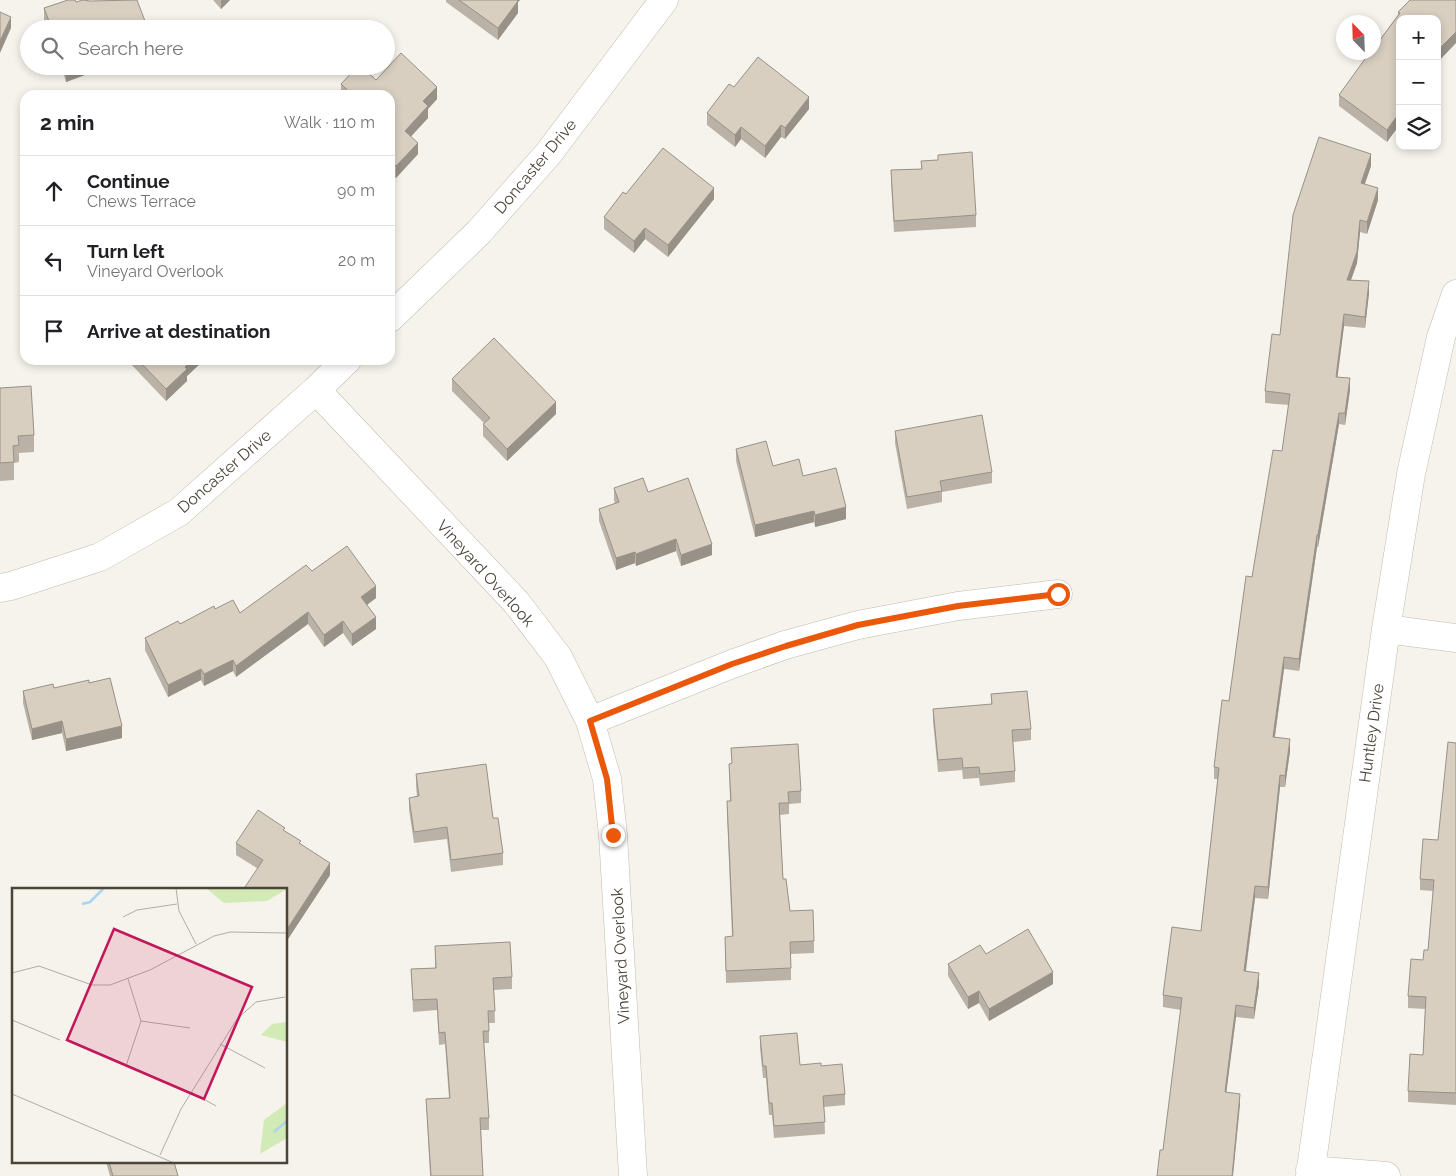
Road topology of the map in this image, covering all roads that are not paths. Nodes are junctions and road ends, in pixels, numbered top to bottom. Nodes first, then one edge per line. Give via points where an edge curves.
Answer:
1 (664, 0) edge
2 (1456, 294) edge
3 (395, 313) edge
4 (342, 365) edge
5 (316, 390) junction
6 (0, 588) edge
7 (1058, 594) dead end
8 (1386, 629) junction
9 (1456, 638) edge
10 (590, 721) junction
11 (1310, 1173) edge
12 (633, 1176) edge
13 (1386, 1176) edge

1 - 3 street, Doncaster Drive via 541,161 479,232
2 - 8 street, Huntley Drive via 1441,337 1411,474
4 - 5 street, Doncaster Drive
5 - 6 street, Doncaster Drive via 179,512 100,557
5 - 10 street, Vineyard Overlook via 516,602 558,657
7 - 10 street via 958,606 858,625 732,664
8 - 9 street
8 - 11 street, Huntley Drive
10 - 12 street, Vineyard Overlook via 607,779 613,835
11 - 13 street

